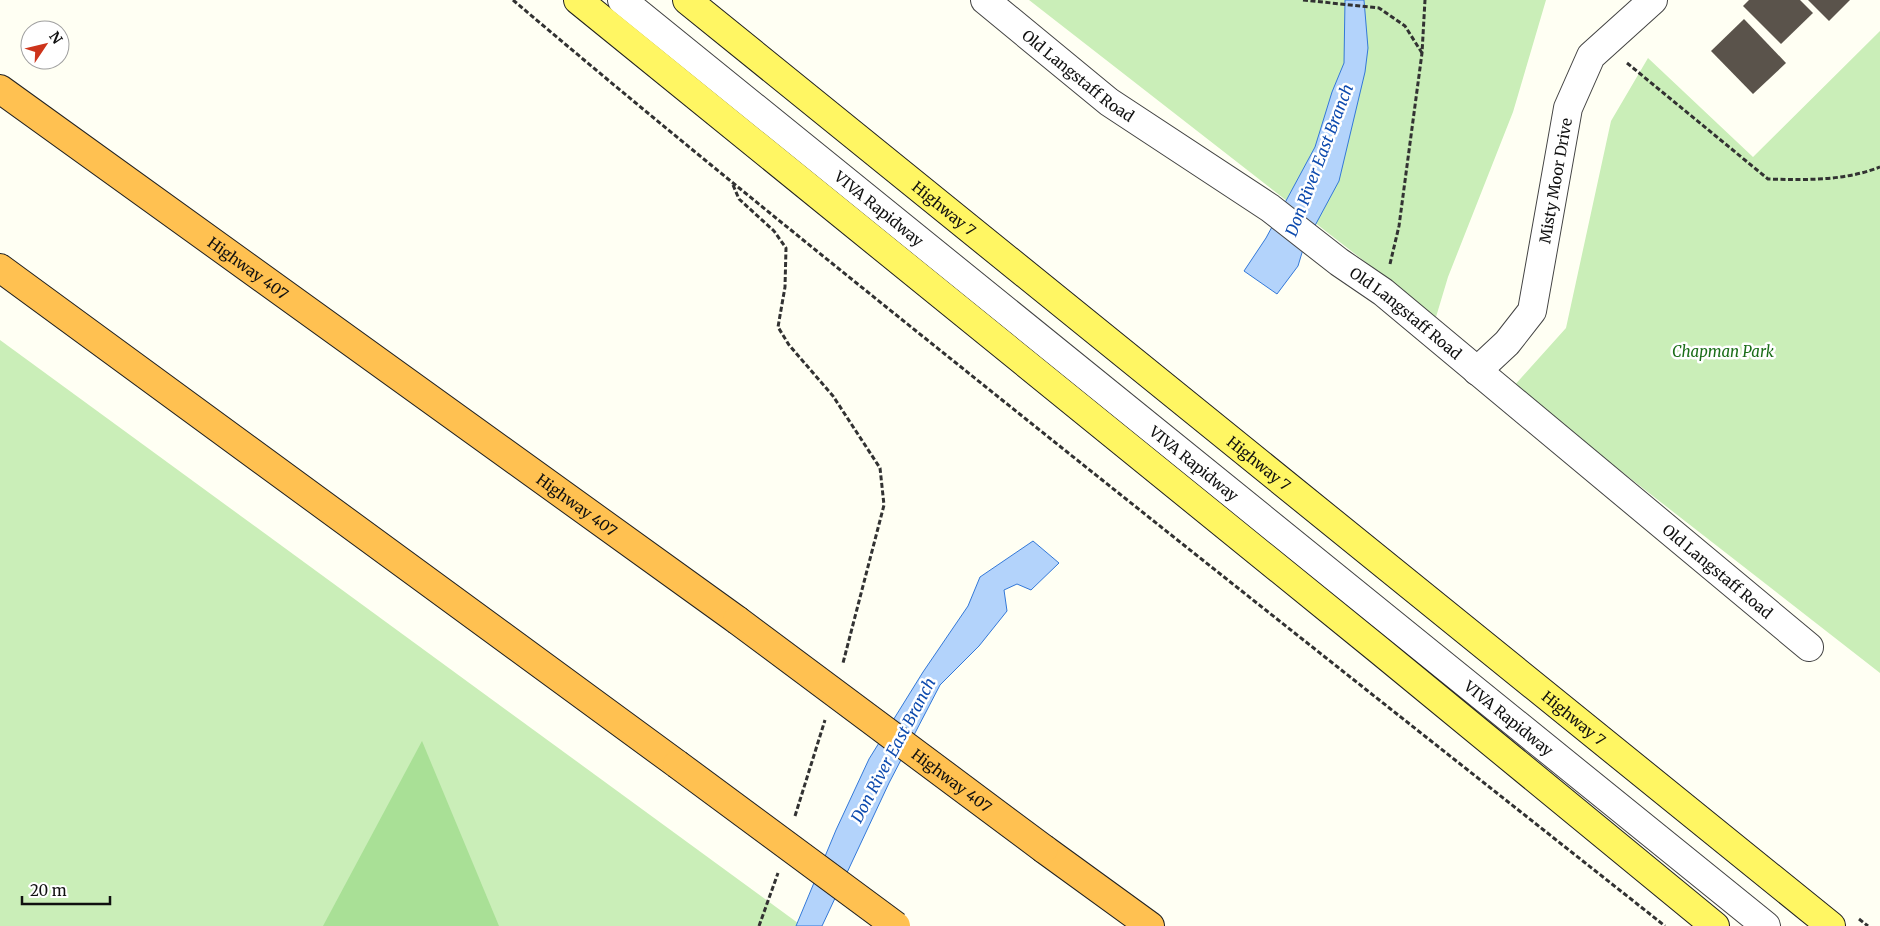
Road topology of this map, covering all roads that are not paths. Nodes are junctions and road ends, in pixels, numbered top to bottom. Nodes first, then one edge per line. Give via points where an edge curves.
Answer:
1 (578, 0) edge
2 (622, 0) edge
3 (688, 0) edge
4 (985, 0) edge
5 (1653, 0) edge
6 (0, 89) edge
7 (0, 268) edge
8 (1477, 372) junction
9 (1809, 647) dead end
10 (896, 926) edge
11 (1150, 926) edge
12 (1715, 926) edge
13 (1766, 926) edge
14 (1831, 926) edge

1 - 12 main road
2 - 13 street, VIVA Rapidway
3 - 14 main road, Highway 7
4 - 8 street, Old Langstaff Road via 1109,102 1270,208 1383,292
5 - 8 street, Misty Moor Drive via 1591,56 1568,108 1532,311 1507,343
6 - 11 highway, Highway 407, bridge via 737,620
7 - 10 highway, bridge
8 - 9 street, Old Langstaff Road

